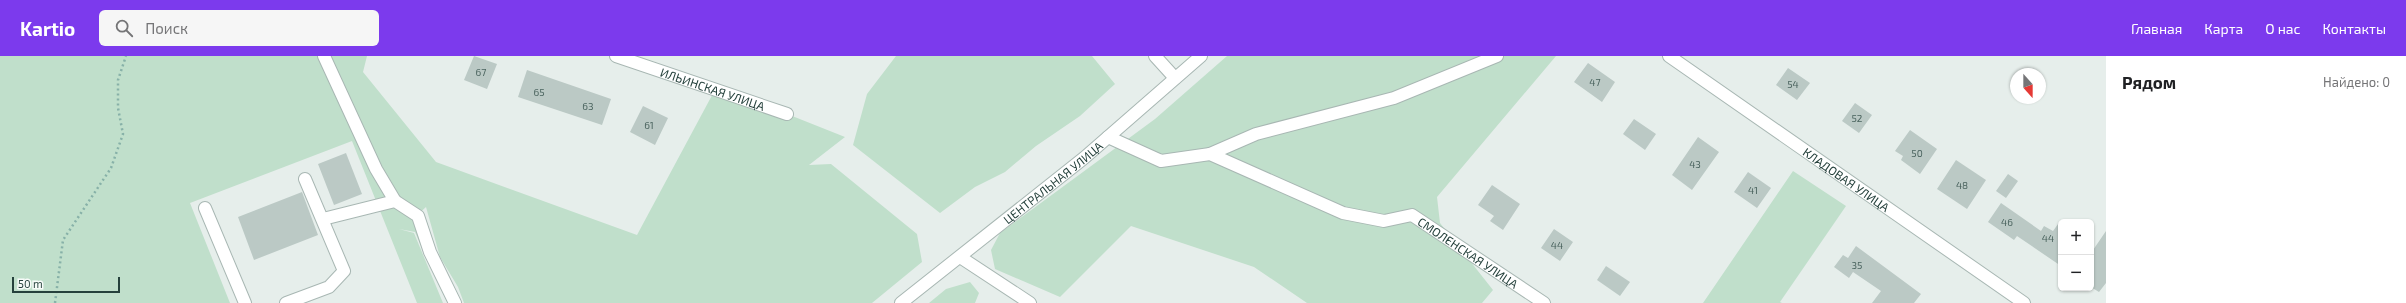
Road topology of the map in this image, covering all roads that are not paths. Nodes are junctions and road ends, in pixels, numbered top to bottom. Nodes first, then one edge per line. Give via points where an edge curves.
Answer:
1 (324, 56) edge
2 (616, 56) edge
3 (1155, 56) edge
4 (1201, 56) edge
5 (1497, 56) edge
6 (1669, 56) edge
7 (1175, 78) junction
8 (787, 114) dead end
9 (1108, 137) junction
10 (1210, 154) junction
11 (305, 180) dead end
12 (394, 201) junction
13 (205, 208) dead end
14 (323, 219) junction
15 (960, 257) junction
16 (245, 303) edge
17 (286, 303) edge
18 (455, 303) edge
19 (901, 303) edge
20 (1030, 303) edge
21 (1544, 303) edge
22 (2024, 303) edge

1 - 12 street via 376,169
2 - 8 street, ИЛЬИНСКАЯ УЛИЦА
3 - 7 street
4 - 7 street, ЦЕНТРАЛЬНАЯ УЛИЦА
5 - 10 street via 1394,98 1256,134
6 - 22 street, КЛАДОВАЯ УЛИЦА
7 - 9 street, ЦЕНТРАЛЬНАЯ УЛИЦА
9 - 10 street via 1161,161
9 - 15 street, ЦЕНТРАЛЬНАЯ УЛИЦА
10 - 21 street, СМОЛЕНСКАЯ УЛИЦА via 1343,213 1384,221 1412,215
11 - 14 street
12 - 14 street
12 - 18 street via 418,216 430,252
13 - 16 street
14 - 17 street via 344,270 329,286
15 - 19 street, ЦЕНТРАЛЬНАЯ УЛИЦА
15 - 20 street

